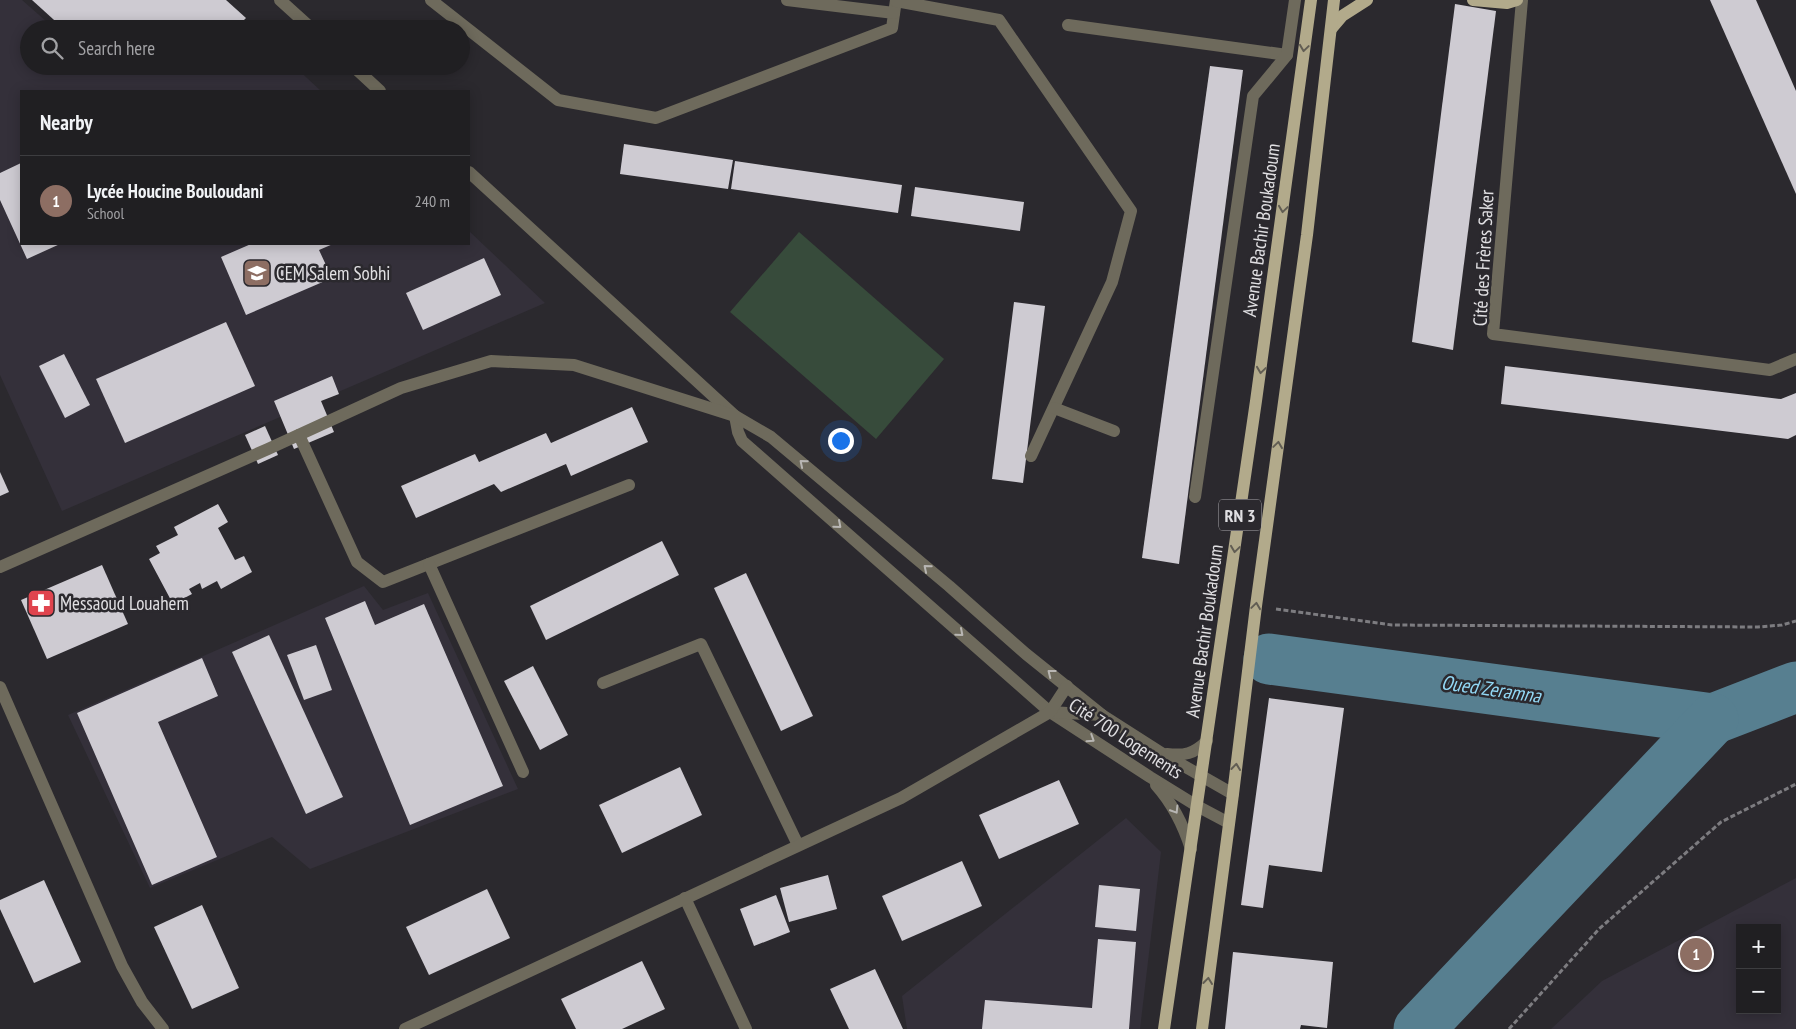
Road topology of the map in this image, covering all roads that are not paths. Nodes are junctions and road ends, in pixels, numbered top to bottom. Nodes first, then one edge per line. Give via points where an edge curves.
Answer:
1 (280, 0) edge
2 (431, 0) edge
3 (787, 0) edge
4 (1294, 0) edge
5 (1311, 0) edge
6 (1334, 0) edge
7 (1368, 0) edge
8 (1473, 0) edge
9 (1517, 0) edge
10 (1522, 0) edge
11 (895, 5) edge
12 (302, 20) edge
13 (456, 20) edge
14 (1068, 26) dead end
15 (1331, 29) junction
16 (470, 31) edge
17 (1287, 56) junction
18 (363, 75) edge
19 (379, 90) edge
20 (470, 173) edge
21 (1796, 359) edge
22 (1054, 408) junction
23 (735, 416) junction
24 (1114, 432) dead end
25 (299, 435) junction
26 (1031, 456) dead end
27 (629, 485) dead end
28 (1196, 497) dead end
29 (429, 564) junction
30 (0, 567) edge
31 (603, 683) dead end
32 (1067, 686) junction
33 (0, 687) edge
34 (1050, 712) junction
35 (1102, 715) junction
36 (1207, 741) junction
37 (1164, 754) junction
38 (523, 772) dead end
39 (1201, 776) junction
40 (1150, 777) junction
41 (1233, 794) junction
42 (1197, 806) junction
43 (1229, 823) junction
44 (798, 845) junction
45 (1191, 849) junction
46 (686, 898) junction
47 (163, 1029) edge
48 (405, 1029) edge
49 (746, 1029) edge
50 (1164, 1029) edge
51 (1202, 1029) edge

1 - 12 street
2 - 13 street
3 - 11 street
4 - 17 street
5 -> 36 main road, Avenue Bachir Boukadoum / RN 3
6 - 15 main road, RN 3
7 - 15 main road via 1342,16
8 - 9 main road via 1507,3
10 - 21 street, Cité des Frères Saker via 1493,334 1770,370
11 - 16 street via 892,28 656,118 558,100
11 - 22 street via 999,20 1131,211 1112,282
14 - 17 street
41 -> 15 main road, RN 3
17 - 28 street via 1254,96
18 - 19 street
20 - 23 street
22 - 24 street
22 - 26 street
23 - 25 street via 574,365 492,361 401,388
32 -> 23 street via 771,437
23 -> 34 street via 742,441
25 - 29 street via 357,562 383,582
25 - 30 street
27 - 29 street
29 - 38 street
31 - 44 street via 701,644
32 - 34 street
32 - 35 street
33 - 47 street via 122,966 142,1002
34 - 35 street, Cité 700 Logements
34 -> 40 street, Cité 700 Logements
34 - 44 street via 900,798
35 - 37 street, Cité 700 Logements
36 - 37 street via 1188,754
36 - 39 main road, Avenue Bachir Boukadoum / RN 3
37 - 39 street, Cité 700 Logements
39 - 41 street, Cité 700 Logements
39 - 42 main road, Avenue Bachir Boukadoum / RN 3
40 - 42 street, Cité 700 Logements
40 -> 45 street via 1177,814
41 - 43 main road, RN 3
42 - 43 street, Cité 700 Logements
42 - 45 main road, Avenue Bachir Boukadoum / RN 3
51 -> 43 main road, RN 3
44 - 46 street
45 - 50 main road, Avenue Bachir Boukadoum / RN 3
46 - 48 street
46 - 49 street

